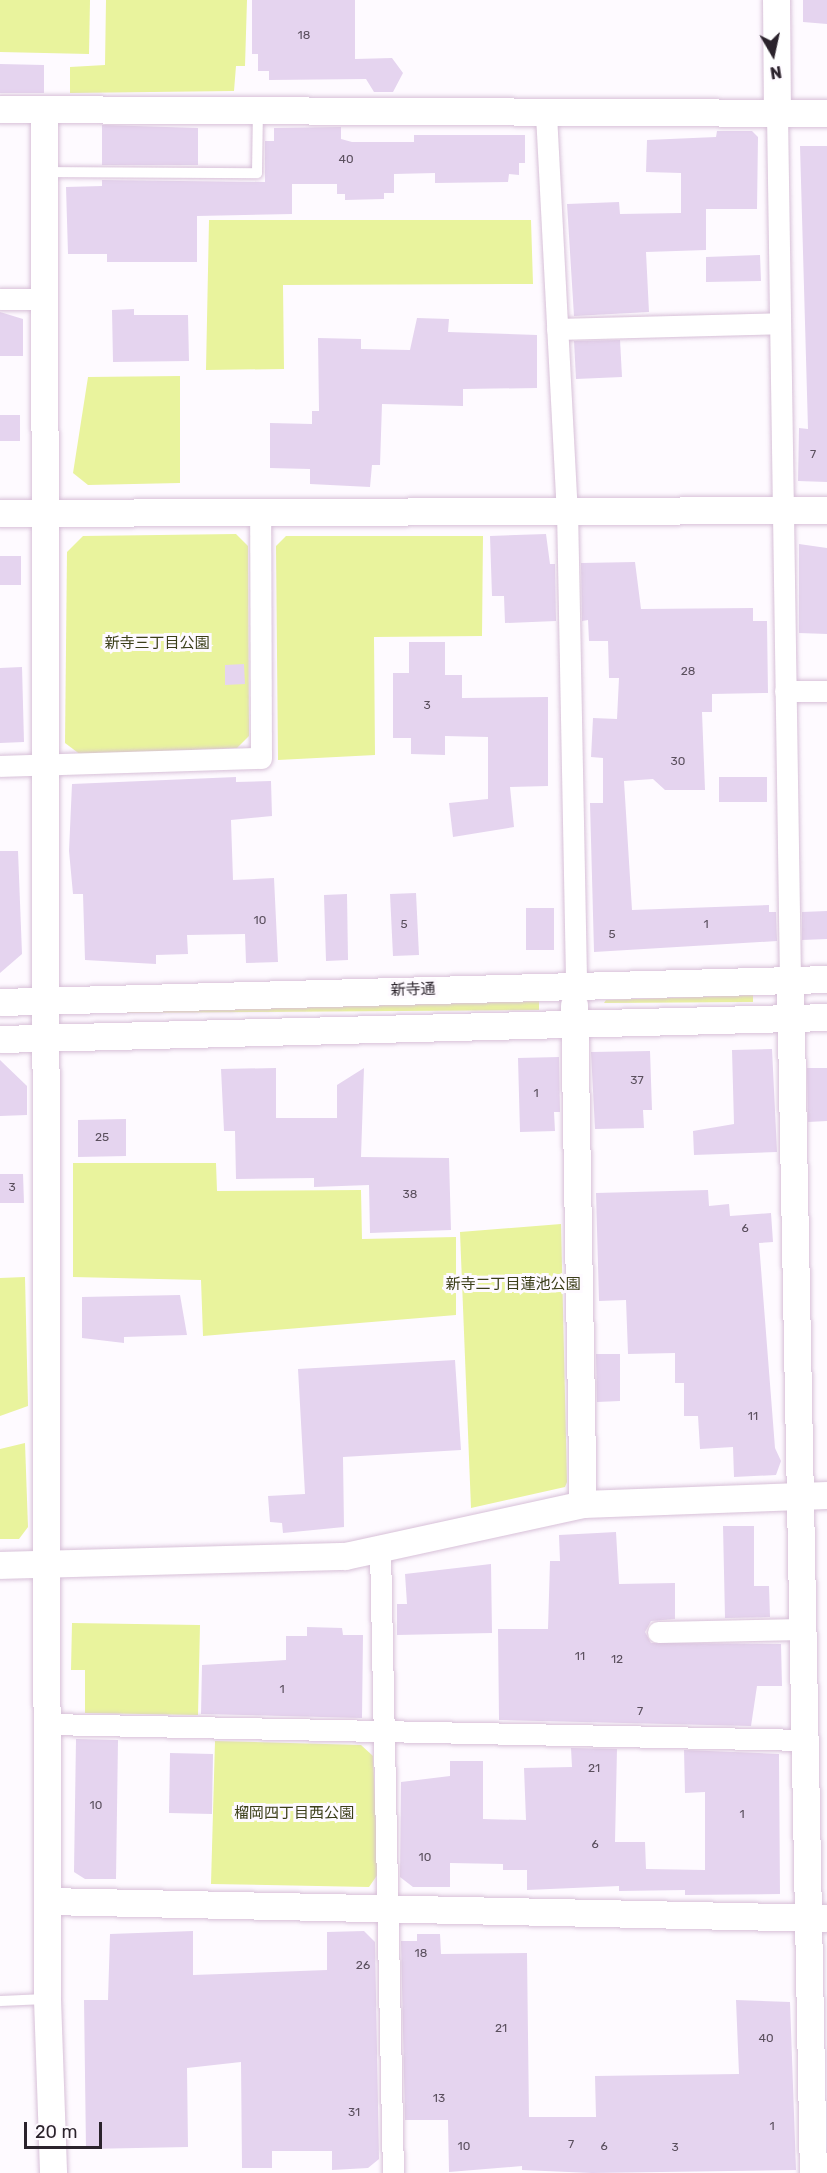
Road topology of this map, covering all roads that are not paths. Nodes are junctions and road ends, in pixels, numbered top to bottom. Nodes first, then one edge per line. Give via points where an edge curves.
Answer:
1 (776, 0) edge
2 (0, 109) edge
3 (44, 109) junction
4 (258, 111) junction
5 (827, 113) edge
6 (546, 114) junction
7 (777, 114) junction
8 (44, 171) junction
9 (0, 299) edge
10 (45, 299) junction
11 (779, 323) junction
12 (557, 329) junction
13 (567, 509) junction
14 (783, 510) junction
15 (827, 510) edge
16 (260, 511) junction
17 (0, 513) edge
18 (46, 513) junction
19 (785, 691) junction
20 (827, 691) edge
21 (45, 765) junction
22 (0, 766) edge
23 (827, 979) edge
24 (790, 980) junction
25 (576, 985) junction
26 (47, 1001) junction
27 (0, 1002) edge
28 (827, 1017) edge
29 (790, 1018) junction
30 (572, 1023) junction
31 (47, 1038) junction
32 (0, 1039) edge
33 (814, 1496) edge
34 (583, 1504) junction
35 (380, 1549) junction
36 (49, 1564) junction
37 (0, 1565) edge
38 (803, 1629) junction
39 (658, 1632) dead end
40 (48, 1724) junction
41 (383, 1734) junction
42 (805, 1740) junction
43 (47, 1901) junction
44 (390, 1907) junction
45 (818, 1918) edge
46 (47, 1999) junction
47 (0, 2001) edge
48 (53, 2173) edge
49 (393, 2173) edge
50 (813, 2173) edge

1 - 7 street
2 - 3 street
3 - 4 street
3 - 8 street
4 - 6 street
4 - 8 lane via 257,173
5 - 7 street
6 - 7 street
6 - 12 street
7 - 11 street
8 - 10 street
9 - 10 street
10 - 18 street
11 - 12 street
11 - 14 street
12 - 13 street
13 - 14 street
13 - 16 street
13 - 25 street
14 - 15 street
14 - 19 street
16 - 18 street
16 - 21 street via 261,758
17 - 18 street
18 - 21 street
19 - 20 street
19 - 24 street
21 - 22 street
21 - 26 street
23 - 24 street, 新寺通
24 - 25 street, 新寺通
24 - 29 street
25 - 26 street, 新寺通
25 - 30 street
26 - 27 street, 新寺通
26 - 31 street
28 - 29 street
29 - 30 street
29 - 33 street
30 - 31 street
30 - 34 street
31 - 32 street
31 - 36 street
33 - 34 street
33 - 38 street
34 - 35 street
35 - 36 street via 305,1559
35 - 41 street
36 - 37 street
36 - 40 street
38 - 39 street
38 - 42 street
40 - 41 street
40 - 43 street
41 - 42 street
41 - 44 street
42 - 45 street
43 - 44 street
43 - 46 street
44 - 45 street
44 - 49 street
45 - 50 street
46 - 47 lane
46 - 48 street

